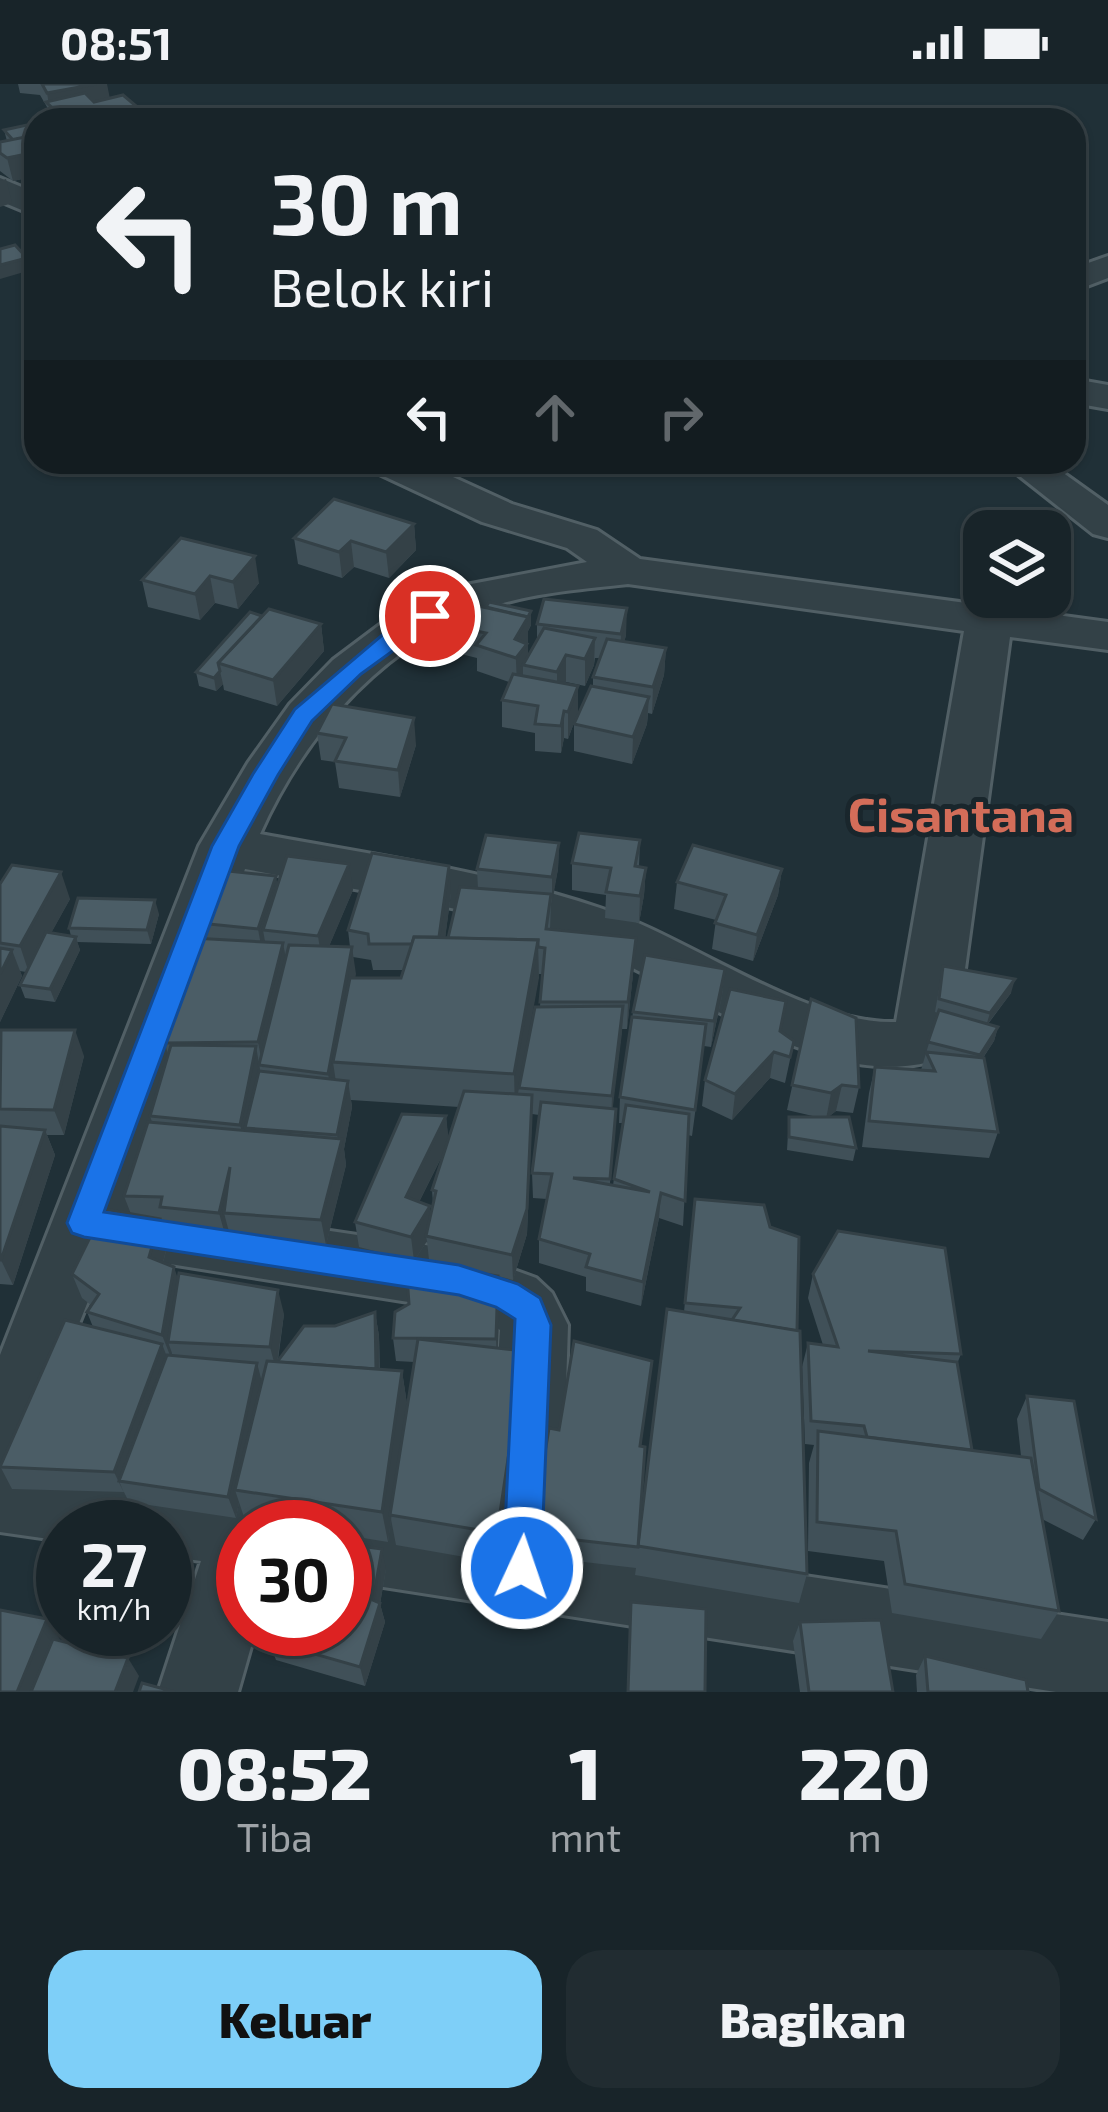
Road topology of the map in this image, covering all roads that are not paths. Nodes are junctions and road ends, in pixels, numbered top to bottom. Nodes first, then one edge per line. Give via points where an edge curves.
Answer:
1 (413, 474) edge
2 (1038, 474) edge
3 (1108, 525) edge
4 (628, 571) junction
5 (989, 620) junction
6 (1108, 636) edge
7 (225, 846) junction
8 (84, 1223) junction
9 (0, 1434) edge
10 (0, 1496) edge
11 (216, 1526) edge
12 (372, 1548) edge
13 (522, 1568) junction
14 (216, 1634) edge
15 (1108, 1661) edge
16 (198, 1692) edge

1 - 4 street via 497,513 582,539
2 - 3 street
4 - 5 street
4 - 7 street via 457,602 403,630 303,715
5 - 6 street
5 - 7 street via 930,1013 915,1043 872,1049 764,1012 668,958 578,922
7 - 8 street
8 - 9 street
8 - 13 street via 459,1280 528,1309 534,1325
10 - 11 street
12 - 13 street
13 - 15 street
14 - 16 street

